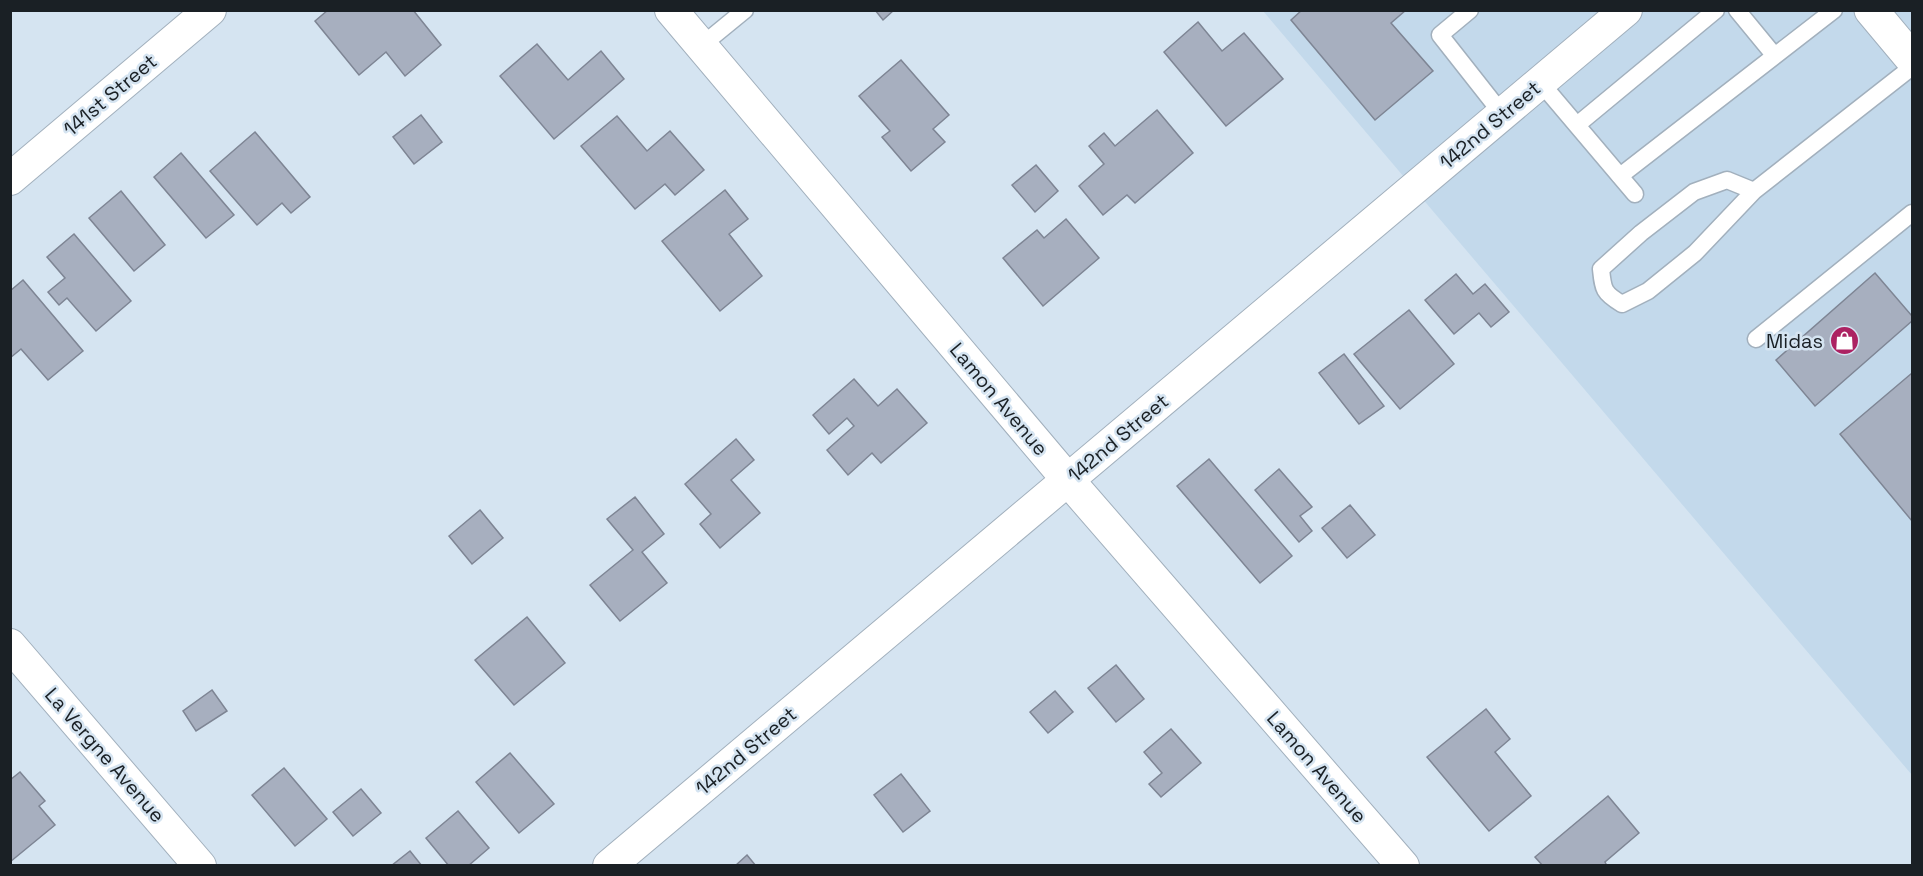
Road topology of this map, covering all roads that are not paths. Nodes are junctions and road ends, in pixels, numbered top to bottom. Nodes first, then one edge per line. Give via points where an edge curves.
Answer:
1 (210, 10) edge
2 (671, 10) edge
3 (745, 10) edge
4 (1470, 10) edge
5 (1626, 10) edge
6 (1716, 10) edge
7 (1737, 10) edge
8 (1834, 10) edge
9 (1871, 10) edge
10 (701, 46) junction
11 (1774, 56) junction
12 (1912, 59) edge
13 (1912, 66) edge
14 (1541, 83) junction
15 (1503, 115) junction
16 (1577, 125) junction
17 (1620, 176) junction
18 (10, 179) edge
19 (1754, 191) junction
20 (1635, 194) dead end
21 (1912, 213) edge
22 (1756, 339) dead end
23 (1068, 480) junction
24 (10, 645) edge
25 (200, 866) edge
26 (609, 866) edge
27 (1403, 866) edge

1 - 18 street, 141st Street
2 - 10 street, Lamon Avenue
3 - 10 lane
4 - 15 lane via 1440,35
5 - 14 street, 142nd Street
6 - 16 lane
7 - 11 lane
8 - 11 lane
9 - 12 main road
10 - 23 street, Lamon Avenue
11 - 17 lane
13 - 19 lane
14 - 15 street, 142nd Street
14 - 16 lane
15 - 23 street, 142nd Street
16 - 17 lane
17 - 20 lane
19 - 19 lane via 1727,180 1694,192 1601,269 1603,289 1622,303 1648,291 1695,253
21 - 22 lane
23 - 26 street, 142nd Street
23 - 27 street, Lamon Avenue
24 - 25 street, La Vergne Avenue

